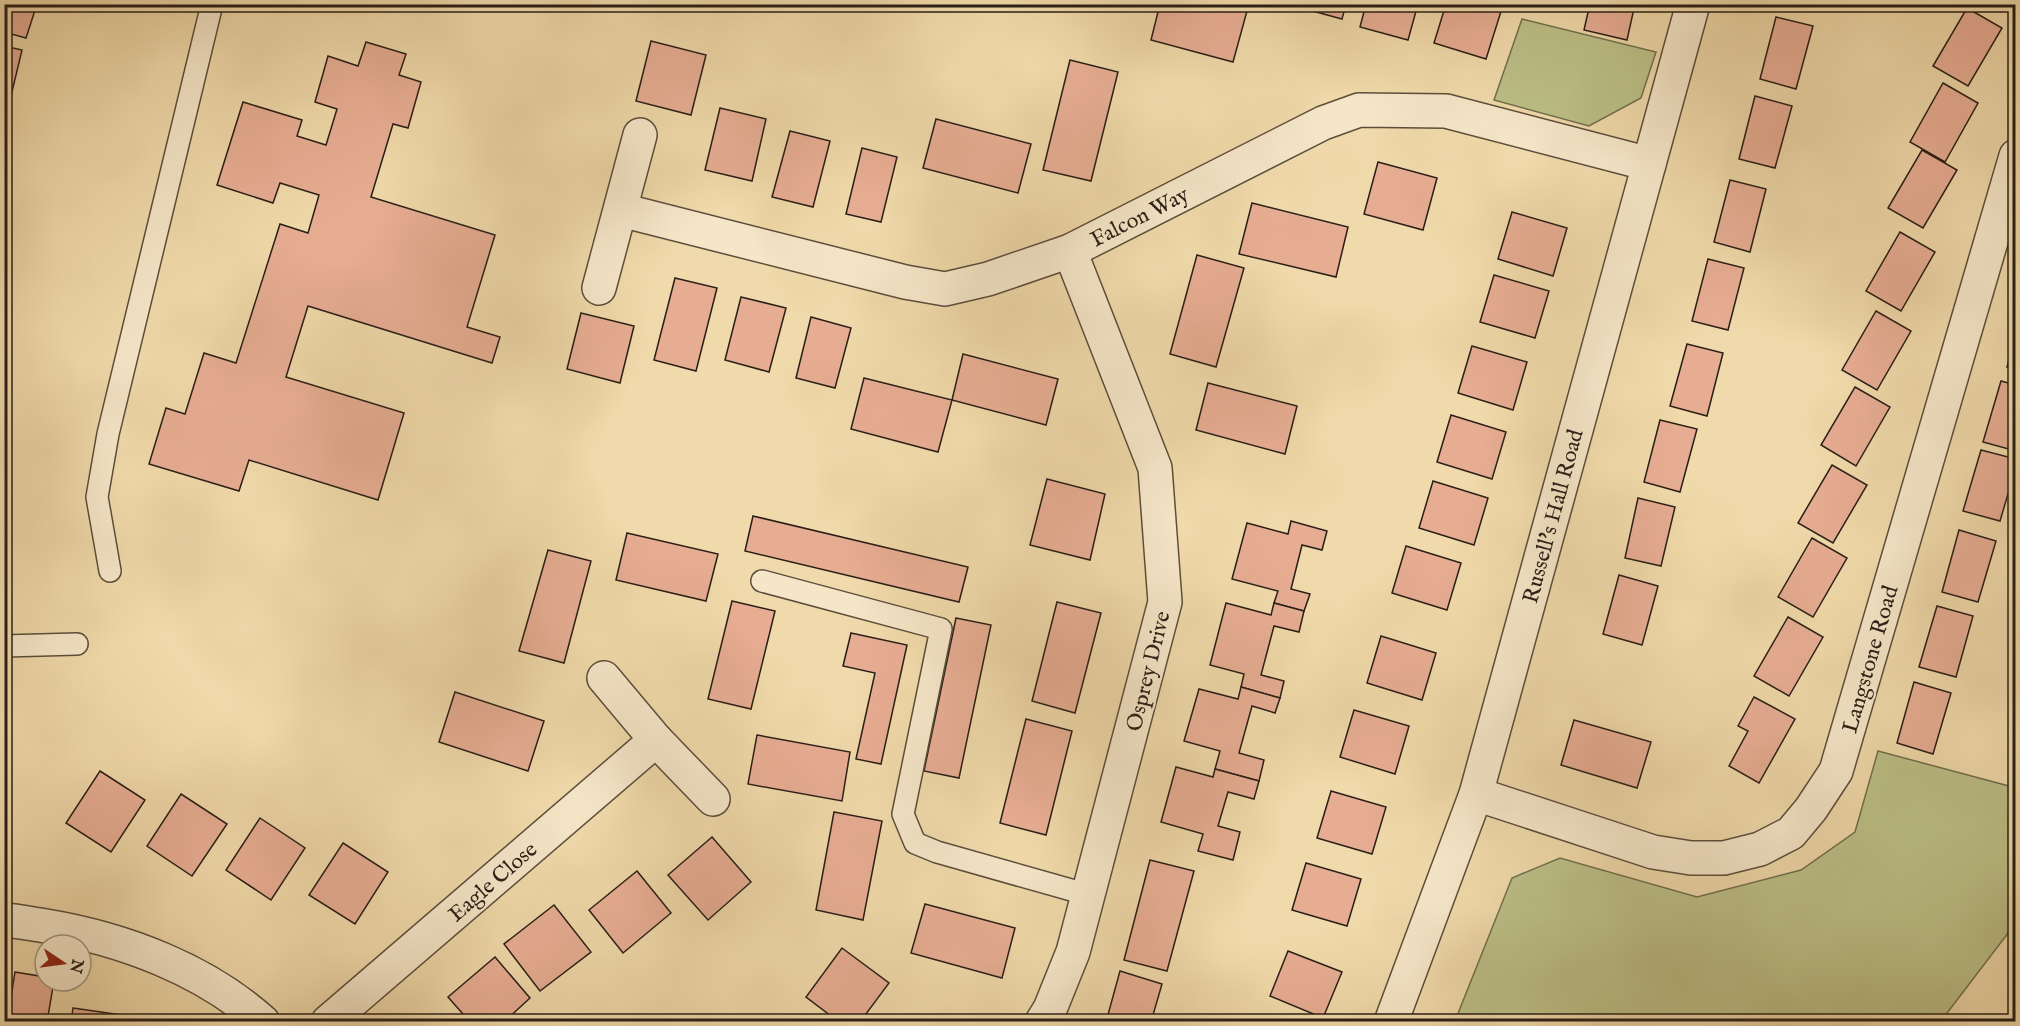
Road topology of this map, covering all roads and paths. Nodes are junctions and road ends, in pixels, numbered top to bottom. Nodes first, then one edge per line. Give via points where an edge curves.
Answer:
1 (212, 4) edge
2 (1693, 4) edge
3 (640, 135) dead end
4 (2016, 156) edge
5 (1649, 164) junction
6 (621, 210) junction
7 (1070, 251) junction
8 (599, 288) dead end
9 (110, 570) dead end
10 (762, 580) dead end
11 (77, 644) dead end
12 (4, 646) edge
13 (604, 678) dead end
14 (656, 740) junction
15 (1476, 794) junction
16 (713, 799) dead end
17 (1089, 895) junction
18 (4, 920) edge
19 (264, 1022) edge
20 (328, 1022) edge
21 (1042, 1022) edge
22 (1391, 1022) edge

1 - 9 lane via 108,434 97,497
2 - 5 street, Russell's Hall Road
3 - 6 street
4 - 15 street, Langstone Road via 1836,771 1791,833 1760,849 1724,858 1691,858 1653,852
5 - 7 street, Falcon Way via 1446,111 1359,110 1323,123
5 - 15 street, Russell's Hall Road
6 - 7 street, Falcon Way via 945,289
6 - 8 street
7 - 17 street, Osprey Drive via 1155,468 1165,602
10 - 17 lane via 941,629 903,814 915,843
11 - 12 lane
13 - 14 street
14 - 16 street
14 - 20 street, Eagle Close
15 - 22 street, Russell's Hall Road
17 - 21 street, Osprey Drive via 1073,952
18 - 19 street via 82,932 158,957 221,990

